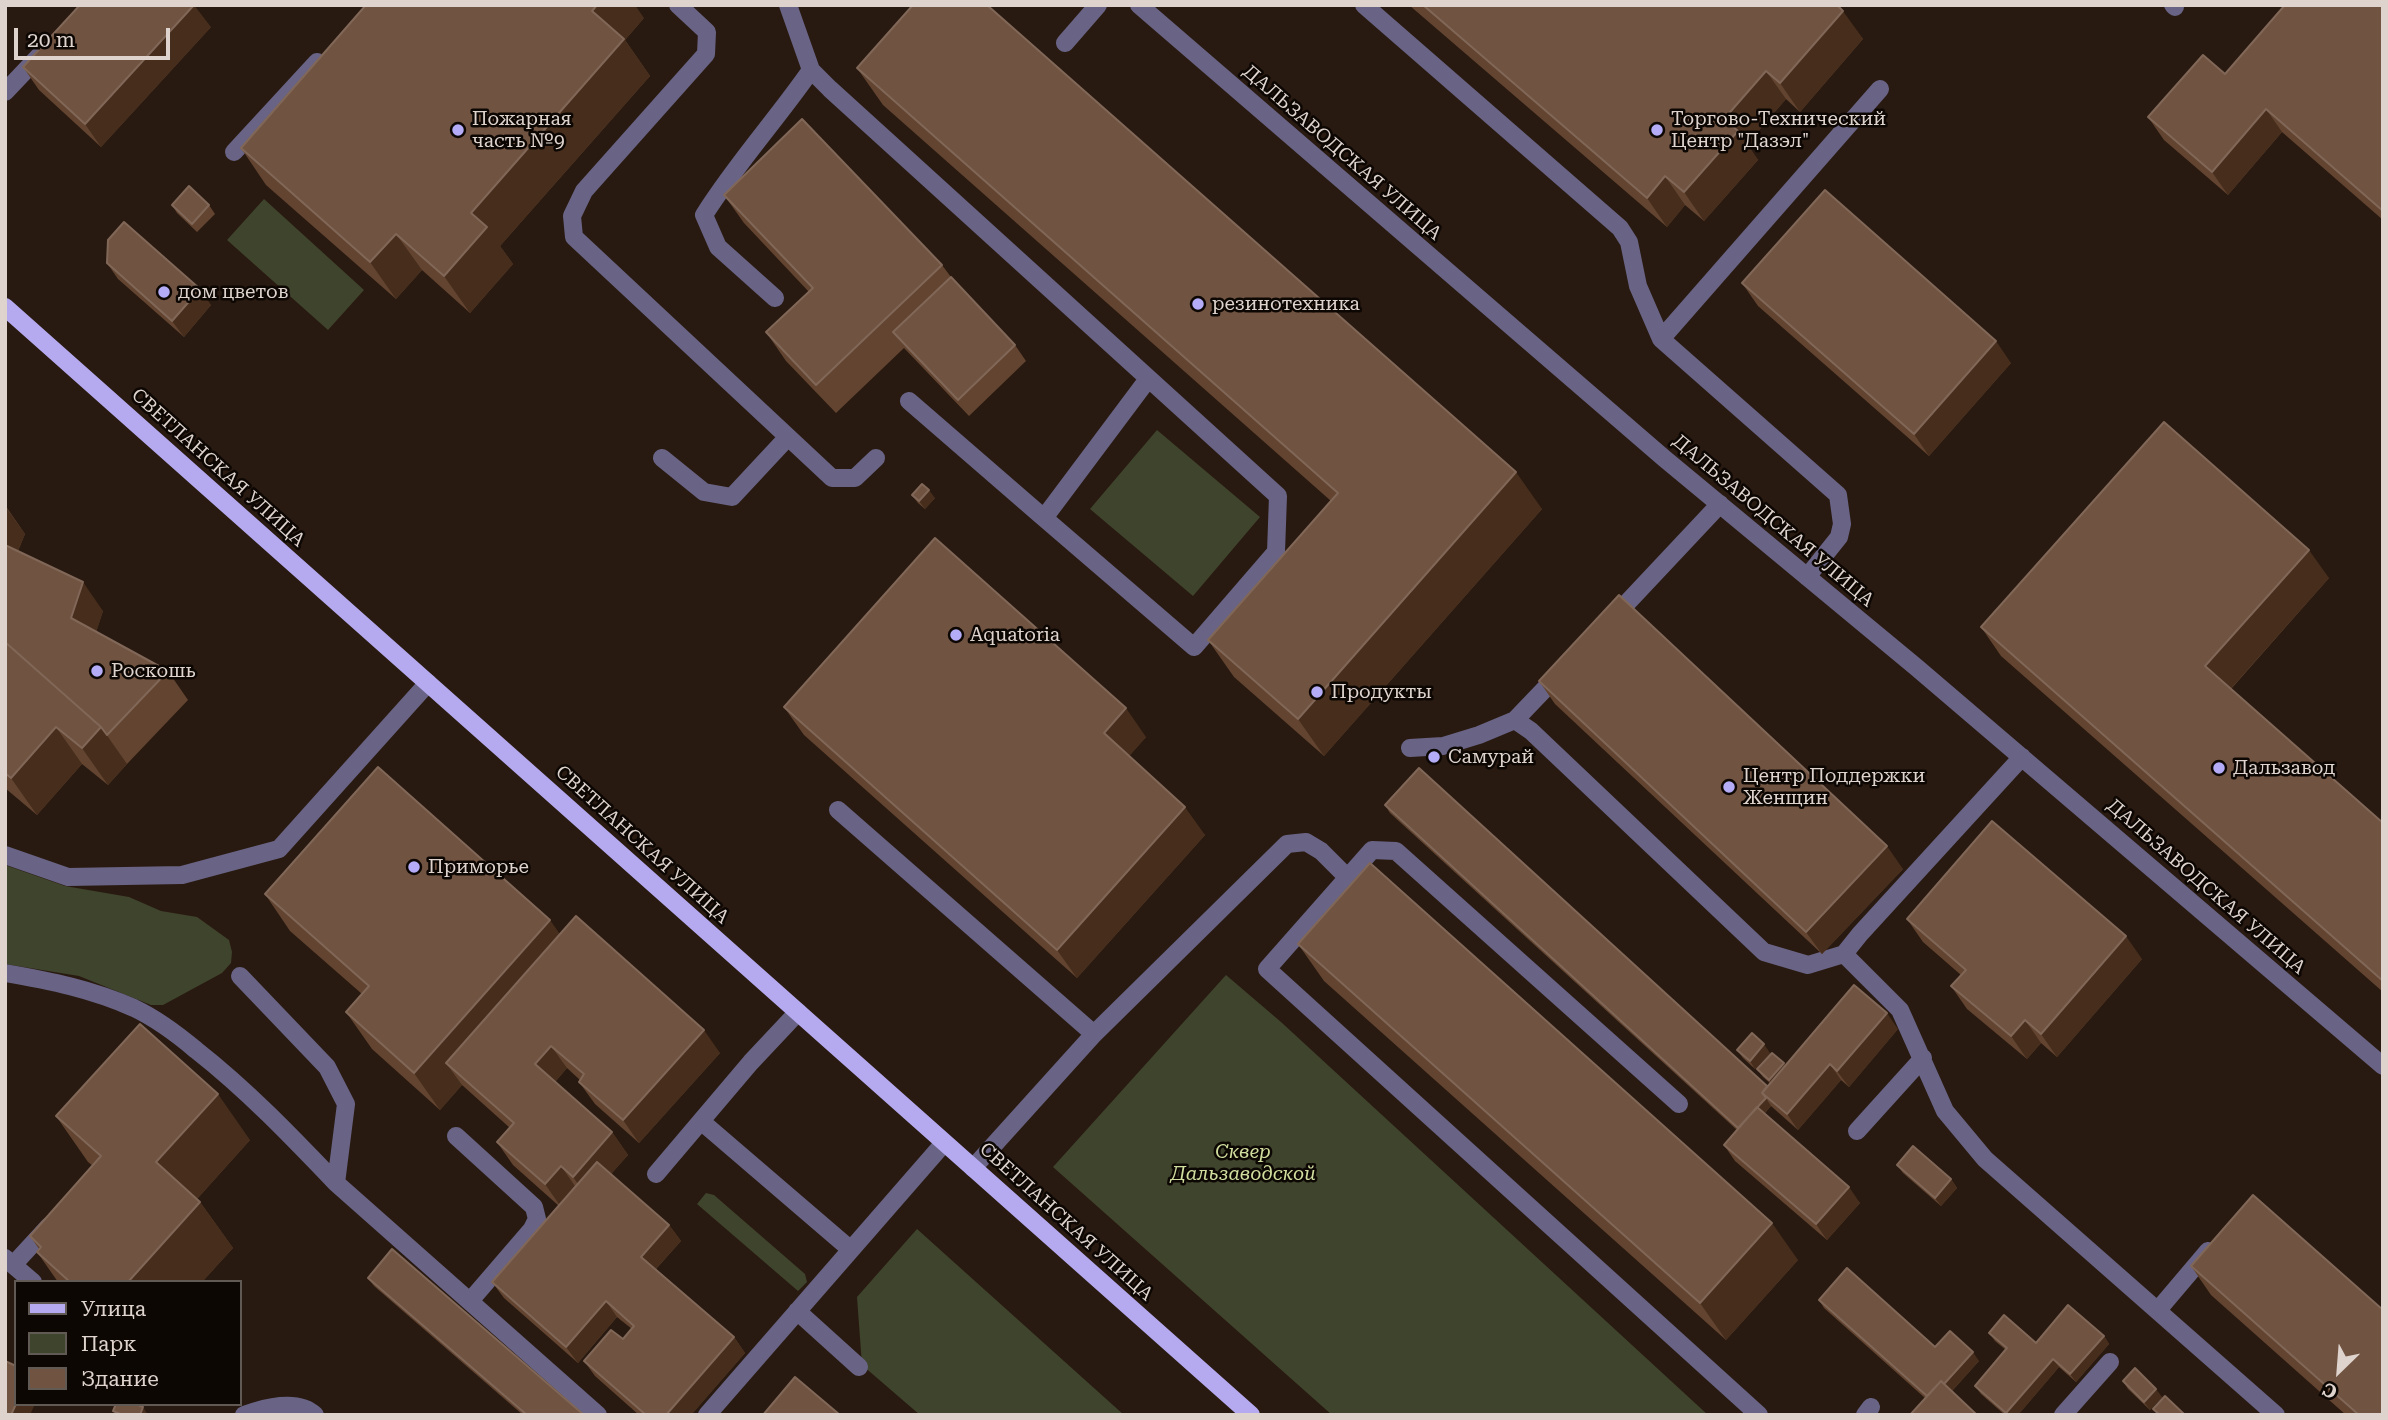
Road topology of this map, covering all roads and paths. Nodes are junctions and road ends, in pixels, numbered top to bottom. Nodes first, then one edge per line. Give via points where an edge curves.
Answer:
1 (678, 5) edge
2 (788, 5) edge
3 (1098, 5) edge
4 (1139, 5) edge
5 (1364, 5) edge
6 (1065, 43) dead end
7 (51, 44) edge
8 (333, 44) edge
9 (811, 70) junction
10 (1880, 89) dead end
11 (5, 92) edge
12 (234, 152) dead end
13 (775, 298) dead end
14 (5, 307) edge
15 (1661, 339) junction
16 (1148, 379) junction
17 (909, 401) dead end
18 (787, 438) junction
19 (662, 458) dead end
20 (876, 458) dead end
21 (1720, 505) junction
22 (1044, 518) junction
23 (1807, 577) junction
24 (1599, 632) edge
25 (1571, 662) edge
26 (428, 682) junction
27 (1515, 720) junction
28 (1410, 748) dead end
29 (2022, 757) junction
30 (838, 810) dead end
31 (5, 855) edge
32 (1348, 877) junction
33 (1844, 954) junction
34 (5, 973) edge
35 (240, 976) dead end
36 (798, 1012) junction
37 (1094, 1034) junction
38 (1923, 1058) junction
39 (2383, 1066) edge
40 (1679, 1104) dead end
41 (702, 1122) junction
42 (1857, 1131) dead end
43 (456, 1136) dead end
44 (944, 1143) junction
45 (973, 1168) junction
46 (656, 1174) dead end
47 (336, 1183) junction
48 (65, 1209) edge
49 (2218, 1240) edge
50 (850, 1249) junction
51 (9, 1261) edge
52 (31, 1280) edge
53 (470, 1301) junction
54 (2158, 1310) junction
55 (797, 1311) junction
56 (2110, 1362) dead end
57 (859, 1367) dead end
58 (244, 1415) edge
59 (314, 1415) edge
60 (598, 1415) edge
61 (707, 1415) edge
62 (1251, 1415) edge
63 (1759, 1415) edge
64 (2063, 1415) edge
65 (2276, 1415) edge

1 - 18 street via 707,32 706,54 584,191 572,216 575,237
2 - 9 street
3 - 6 street
4 - 21 street, ДАЛЬЗАВОДСКАЯ УЛИЦА
5 - 15 street via 1620,228 1629,242 1638,286
7 - 11 street
8 - 12 street
9 - 13 street via 704,215 718,247
9 - 16 street
10 - 15 street
14 - 26 main road, СВЕТЛАНСКАЯ УЛИЦА
15 - 23 street via 1838,495 1839,537
16 - 22 street
16 - 22 street via 1278,496 1276,552 1194,647
17 - 22 street
18 - 19 street via 732,496 704,492
18 - 20 street via 832,478 855,478
21 - 23 street, ДАЛЬЗАВОДСКАЯ УЛИЦА
21 - 24 street
23 - 29 street, ДАЛЬЗАВОДСКАЯ УЛИЦА
25 - 27 street
26 - 31 street via 279,849 182,875 68,877
26 - 36 main road, СВЕТЛАНСКАЯ УЛИЦА
27 - 28 street via 1443,746
27 - 33 street via 1764,952 1808,965
29 - 33 street
29 - 39 street, ДАЛЬЗАВОДСКАЯ УЛИЦА
30 - 37 street
32 - 37 street via 1306,842 1287,844
32 - 40 street via 1372,850 1396,851
32 - 63 street via 1267,969
33 - 38 street via 1900,1010
34 - 47 street via 75,986 158,1021 226,1073
35 - 47 street via 327,1067 346,1104
36 - 41 street
36 - 44 main road, СВЕТЛАНСКАЯ УЛИЦА
37 - 45 street
38 - 42 street
38 - 54 street via 1945,1111 1985,1159
41 - 46 street
41 - 50 street
43 - 53 street via 534,1207 537,1219
44 - 45 main road, СВЕТЛАНСКАЯ УЛИЦА
44 - 50 street
45 - 62 main road, СВЕТЛАНСКАЯ УЛИЦА
47 - 53 street
48 - 51 street
49 - 54 street
50 - 55 street
51 - 52 street
53 - 60 street
54 - 65 street
55 - 57 street
55 - 61 street
56 - 64 street
58 - 59 street via 274,1405 309,1410

